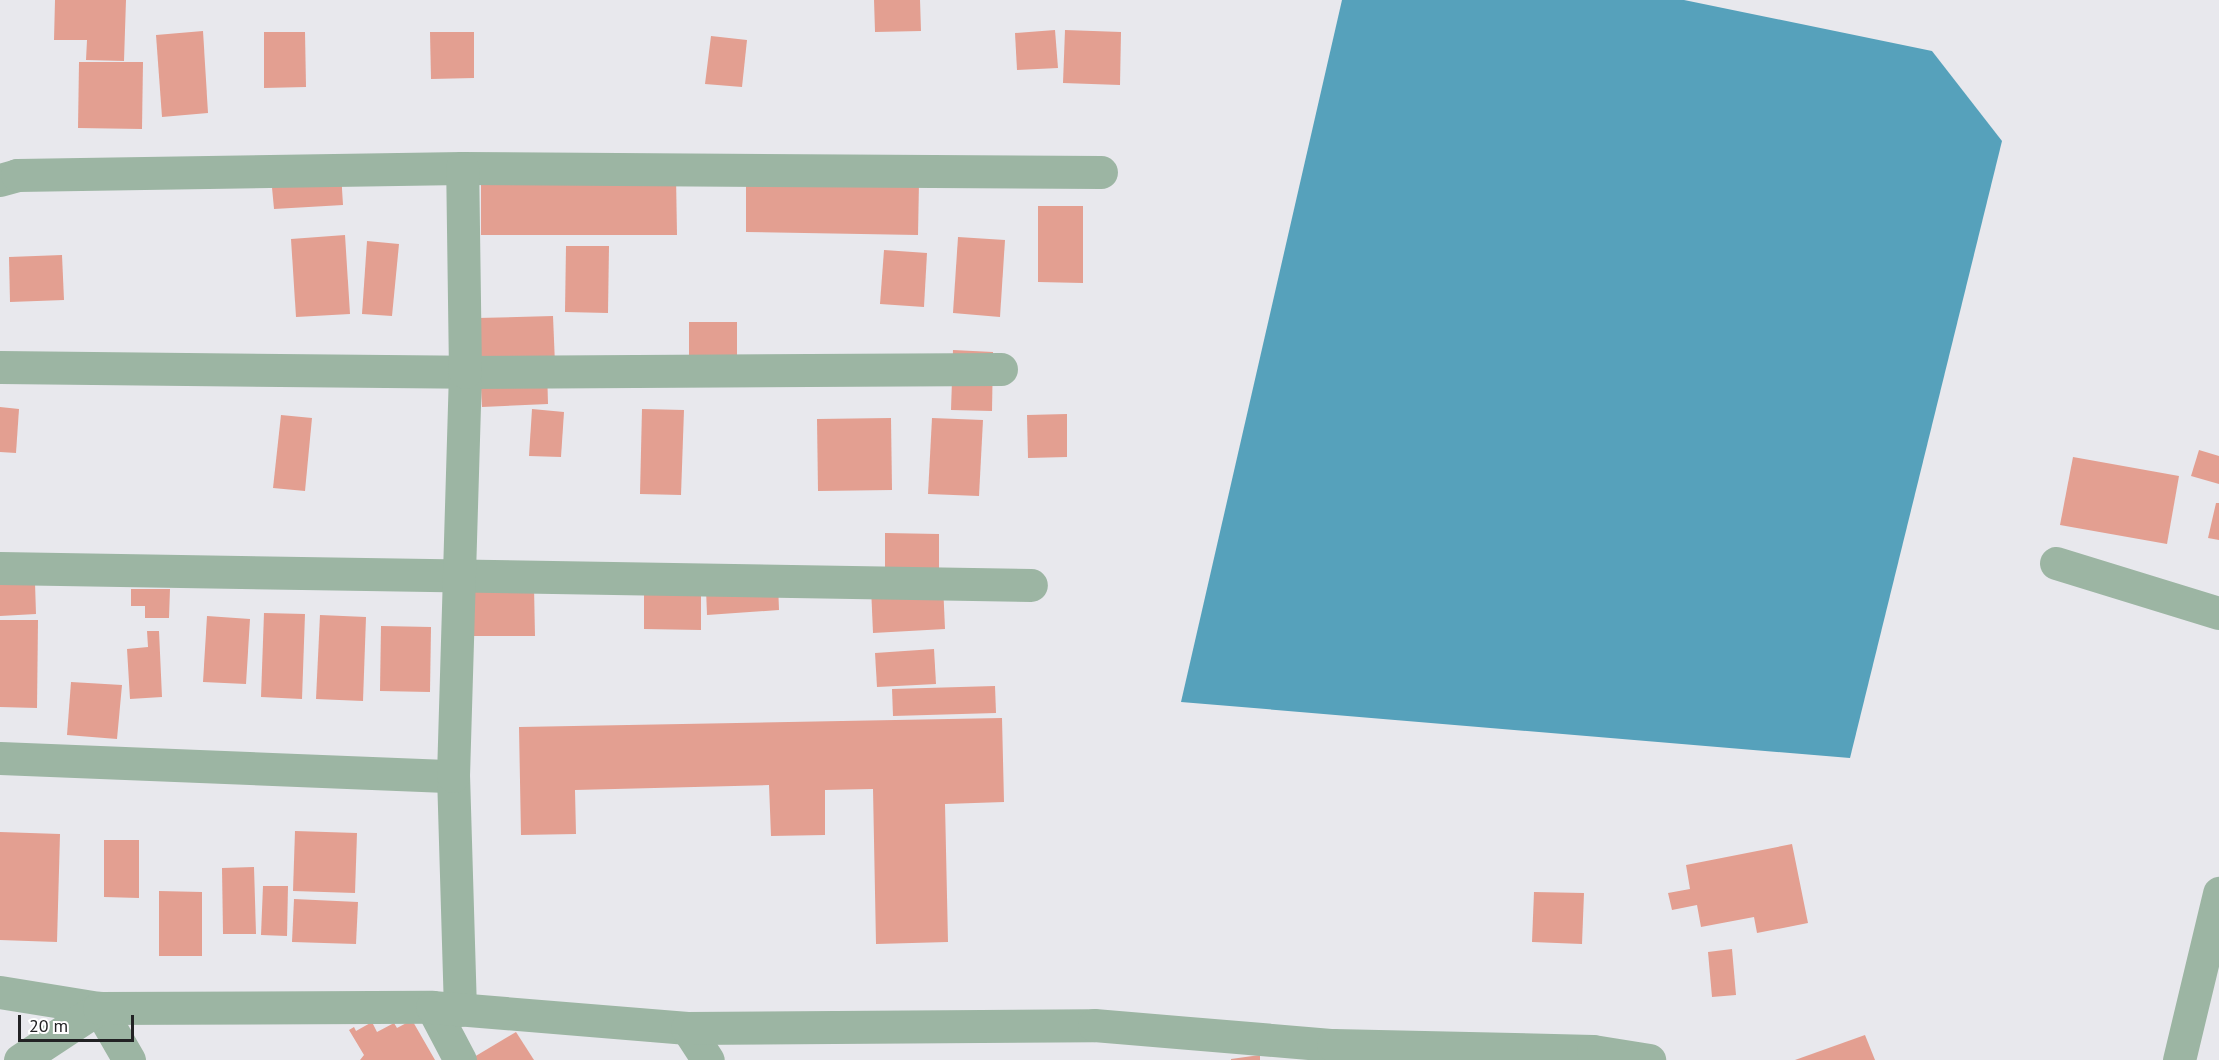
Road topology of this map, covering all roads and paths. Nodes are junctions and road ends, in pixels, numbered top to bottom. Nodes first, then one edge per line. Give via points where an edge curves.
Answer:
1 (462, 168) junction
2 (1101, 172) dead end
3 (0, 180) edge
4 (0, 367) edge
5 (1001, 369) dead end
6 (465, 372) junction
7 (2056, 563) dead end
8 (0, 568) edge
9 (458, 576) junction
10 (1031, 585) dead end
11 (2219, 613) edge
12 (0, 758) edge
13 (453, 776) junction
14 (2219, 893) edge
15 (0, 993) edge
16 (99, 1008) junction
17 (446, 1009) junction
18 (687, 1028) junction
19 (1333, 1052) edge
20 (20, 1060) edge
21 (129, 1060) edge
22 (460, 1060) edge
23 (708, 1060) edge
24 (1649, 1060) edge
25 (2179, 1060) edge

1 - 2 street
1 - 3 street via 17,175
1 - 6 street
4 - 6 street
5 - 6 street
6 - 9 street
7 - 11 street
8 - 9 street
9 - 10 street
9 - 13 street
12 - 13 street
13 - 17 street
14 - 25 street
15 - 16 street
16 - 17 street
16 - 20 street
16 - 21 street
17 - 18 street
17 - 22 street
18 - 19 street via 1094,1025
18 - 23 street
19 - 24 street via 1593,1051

